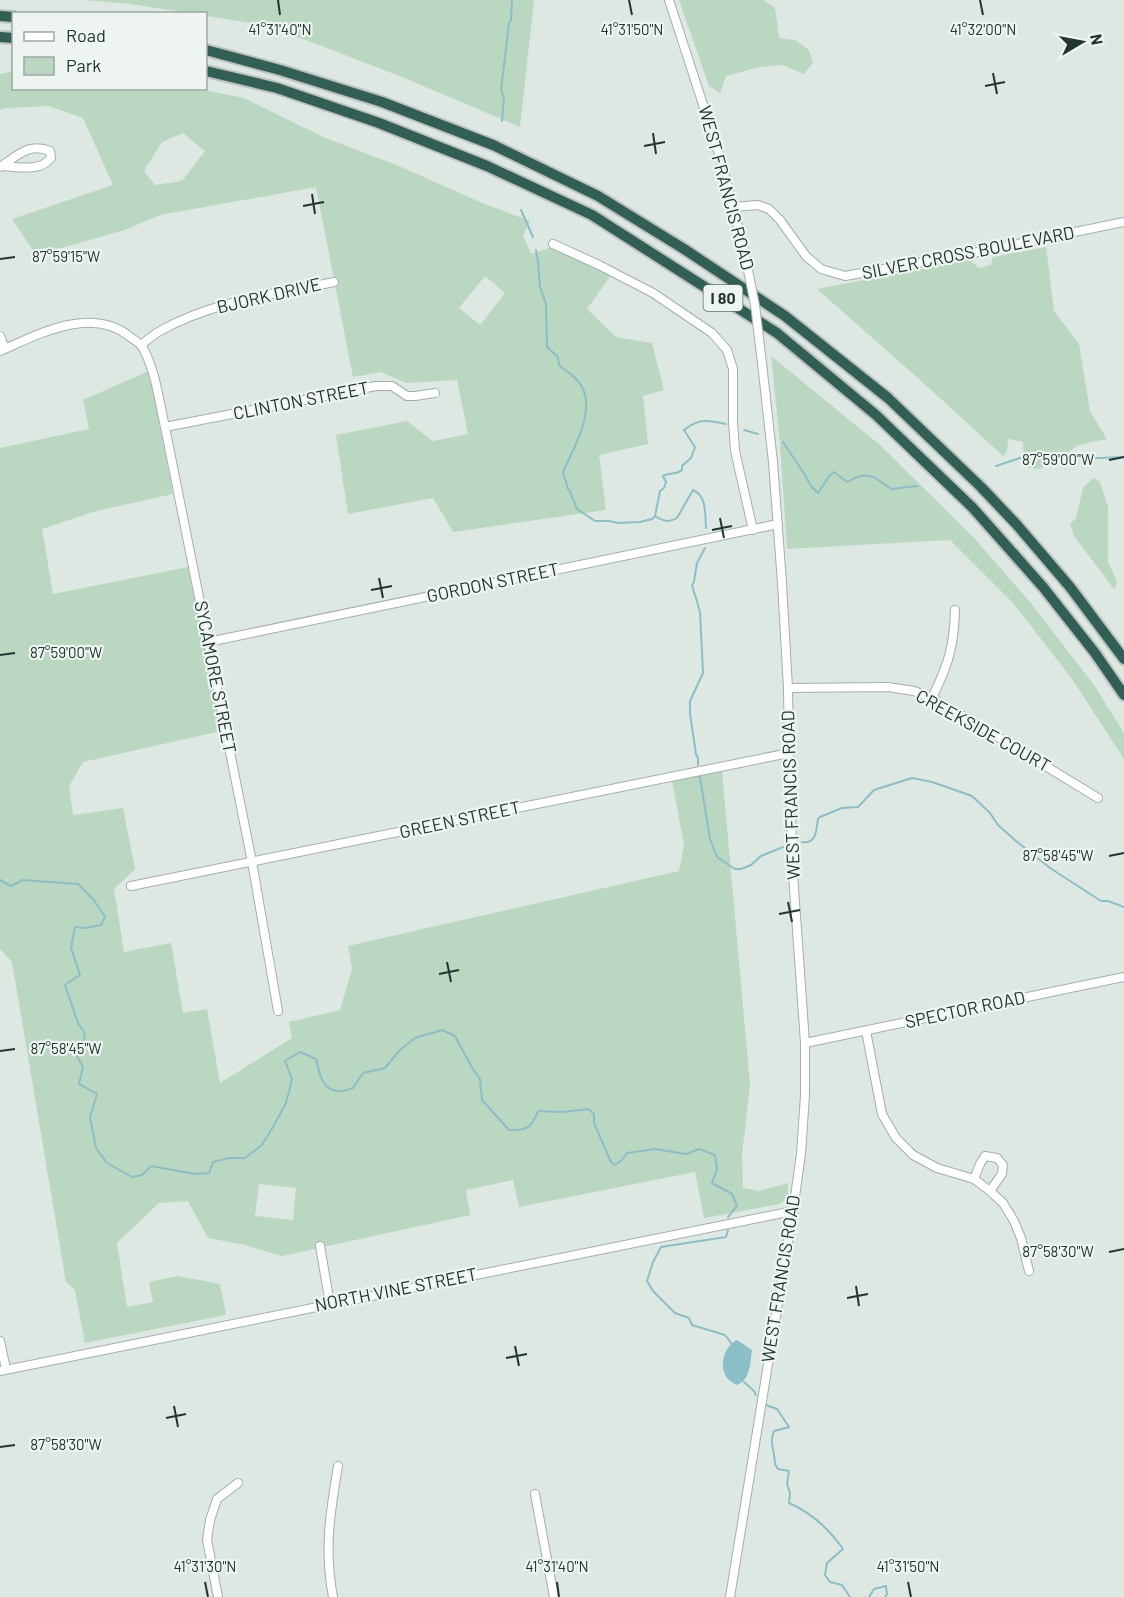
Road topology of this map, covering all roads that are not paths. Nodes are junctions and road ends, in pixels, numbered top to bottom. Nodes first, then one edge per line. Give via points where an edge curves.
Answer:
1 (669, 0) edge
2 (207, 50) edge
3 (207, 71) edge
4 (1, 167) edge
5 (733, 207) junction
6 (1124, 222) edge
7 (553, 244) dead end
8 (334, 282) dead end
9 (0, 336) edge
10 (141, 345) junction
11 (3, 349) edge
12 (435, 393) dead end
13 (165, 427) junction
14 (778, 524) junction
15 (753, 530) junction
16 (955, 610) dead end
17 (208, 642) junction
18 (1124, 659) edge
19 (788, 688) junction
20 (1124, 695) edge
21 (932, 698) junction
22 (789, 753) junction
23 (1098, 798) dead end
24 (252, 862) junction
25 (131, 886) dead end
26 (1124, 977) edge
27 (278, 1011) dead end
28 (866, 1031) junction
29 (805, 1043) junction
30 (974, 1179) junction
31 (990, 1191) junction
32 (793, 1211) junction
33 (320, 1246) dead end
34 (1029, 1270) dead end
35 (330, 1304) junction
36 (0, 1341) edge
37 (3, 1370) edge
38 (338, 1466) dead end
39 (238, 1483) dead end
40 (534, 1494) dead end
41 (218, 1597) edge
42 (333, 1597) edge
43 (554, 1597) edge
44 (730, 1597) edge

1 - 5 street, WEST FRANCIS ROAD
2 - 18 highway, I 80 via 382,102 493,145 598,196 785,316 888,398 981,487 1070,587
3 - 20 highway, I 80 via 277,88 487,166 592,215 777,333 876,416 972,507 1042,587
4 - 4 street via 46,165 50,151 30,148
5 - 6 street, SILVER CROSS BOULEVARD via 758,205 769,209 806,256 821,269 845,276
5 - 14 street, WEST FRANCIS ROAD, bridge via 755,305
7 - 15 street via 653,293 712,333 727,350 733,369 735,451
8 - 10 street, BJORK DRIVE via 214,307 159,331
9 - 11 street
10 - 11 street via 116,327 79,323
10 - 13 street, SYCAMORE STREET via 151,367
12 - 13 street, CLINTON STREET via 407,396 392,386 376,386
13 - 17 street, SYCAMORE STREET
14 - 15 street, GORDON STREET
14 - 19 street, WEST FRANCIS ROAD
15 - 17 street, GORDON STREET
16 - 21 street via 951,652
17 - 24 street, SYCAMORE STREET
19 - 21 street, CREEKSIDE COURT via 890,687
19 - 22 street, WEST FRANCIS ROAD
21 - 23 street, CREEKSIDE COURT
22 - 24 street, GREEN STREET
22 - 29 street, WEST FRANCIS ROAD
24 - 25 street, GREEN STREET
24 - 27 street, SYCAMORE STREET
26 - 28 street, SPECTOR ROAD
28 - 29 street, SPECTOR ROAD
28 - 30 street via 882,1114 896,1138 929,1164
29 - 32 street, WEST FRANCIS ROAD via 801,1154
30 - 31 street
30 - 31 street via 985,1156 997,1158 1003,1165 1002,1174
31 - 34 street via 1014,1221
32 - 35 street, NORTH VINE STREET
32 - 44 street, WEST FRANCIS ROAD
33 - 35 street
35 - 37 street, NORTH VINE STREET
36 - 37 street
38 - 42 street via 328,1545
39 - 41 street via 217,1499 210,1520 207,1540
40 - 43 street

